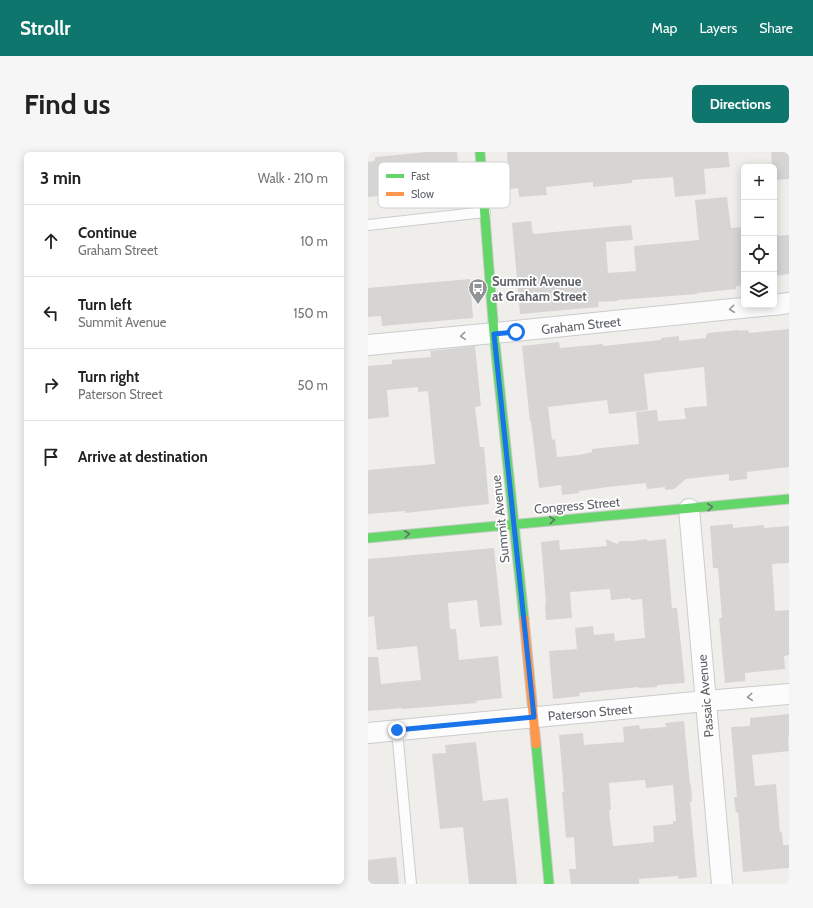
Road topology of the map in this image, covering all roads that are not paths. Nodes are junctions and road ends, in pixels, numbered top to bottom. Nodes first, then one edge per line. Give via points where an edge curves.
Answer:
1 (480, 152) edge
2 (481, 162) edge
3 (484, 208) edge
4 (484, 212) junction
5 (368, 225) edge
6 (789, 303) edge
7 (777, 305) edge
8 (742, 308) edge
9 (494, 334) junction
10 (368, 345) edge
11 (789, 499) edge
12 (689, 509) junction
13 (514, 524) junction
14 (368, 538) edge
15 (789, 694) edge
16 (706, 701) junction
17 (534, 717) junction
18 (397, 730) junction
19 (368, 733) edge
20 (411, 884) edge
21 (549, 884) edge
22 (722, 884) edge

1 - 2 street, Summit Avenue
3 - 4 street, Summit Avenue
4 - 5 lane
4 - 9 street, Summit Avenue
6 - 7 street
8 -> 9 street, Graham Street
9 -> 10 street, Graham Street
9 - 13 street, Summit Avenue
12 -> 11 street, Congress Street
13 -> 12 street, Congress Street
12 - 16 street, Passaic Avenue
14 -> 13 street, Congress Street
13 - 17 street, Summit Avenue
15 -> 16 street, Paterson Street
16 - 17 street, Paterson Street
16 - 22 street, Passaic Avenue
17 - 18 street, Paterson Street
17 - 21 street, Summit Avenue
18 - 19 street, Paterson Street
18 - 20 lane

